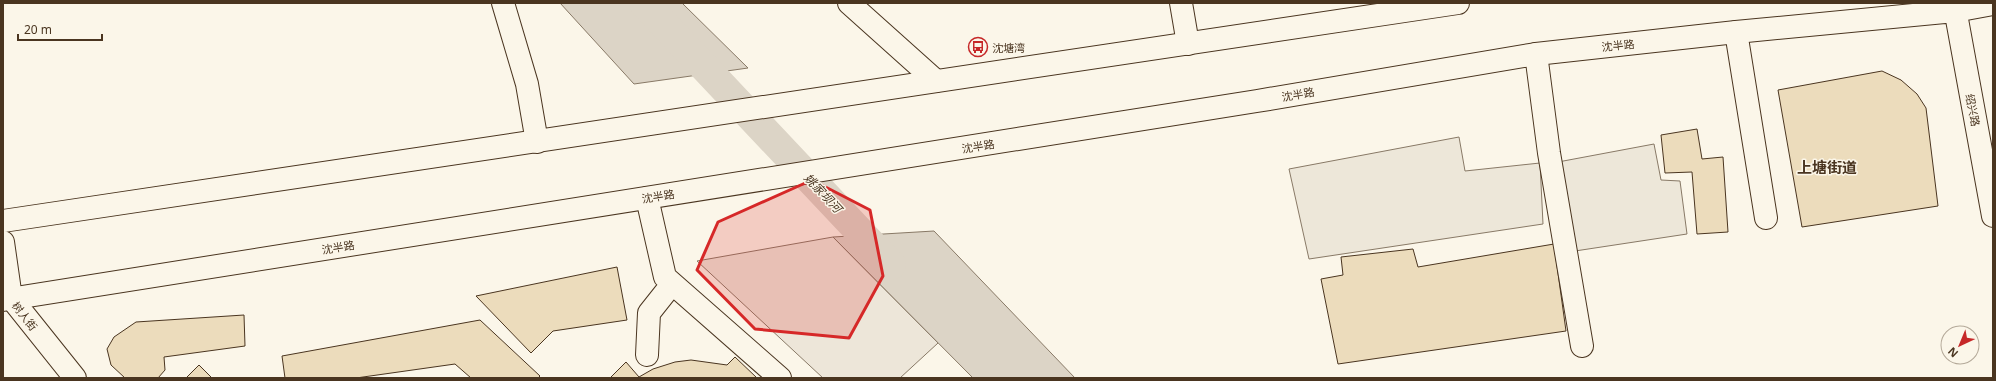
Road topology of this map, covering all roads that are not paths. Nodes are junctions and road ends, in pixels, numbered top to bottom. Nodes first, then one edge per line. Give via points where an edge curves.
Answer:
1 (503, 3) edge
2 (849, 3) edge
3 (1181, 3) edge
4 (1458, 3) edge
5 (1993, 4) edge
6 (1954, 7) edge
7 (1736, 32) junction
8 (1188, 44) junction
9 (1536, 54) junction
10 (936, 81) junction
11 (537, 142) junction
12 (647, 198) junction
13 (1993, 216) edge
14 (1766, 218) dead end
15 (3, 222) edge
16 (3, 242) edge
17 (672, 284) junction
18 (7, 299) edge
19 (1582, 346) dead end
20 (647, 355) dead end
21 (75, 378) edge
22 (780, 378) edge

1 - 11 main road via 527,84
2 - 10 main road
3 - 8 main road
4 - 8 main road
5 - 6 main road, 沈半路
6 - 7 main road, 沈半路
6 - 13 main road, 绍兴路
7 - 9 main road, 沈半路
7 - 14 main road
8 - 10 main road
9 - 12 main road, 沈半路
9 - 19 main road via 1549,152
10 - 11 main road
11 - 15 main road
12 - 17 main road via 665,277
12 - 18 main road, 沈半路
16 - 18 main road, 树人街
17 - 20 main road via 649,313
17 - 22 main road
18 - 21 main road, 树人街

